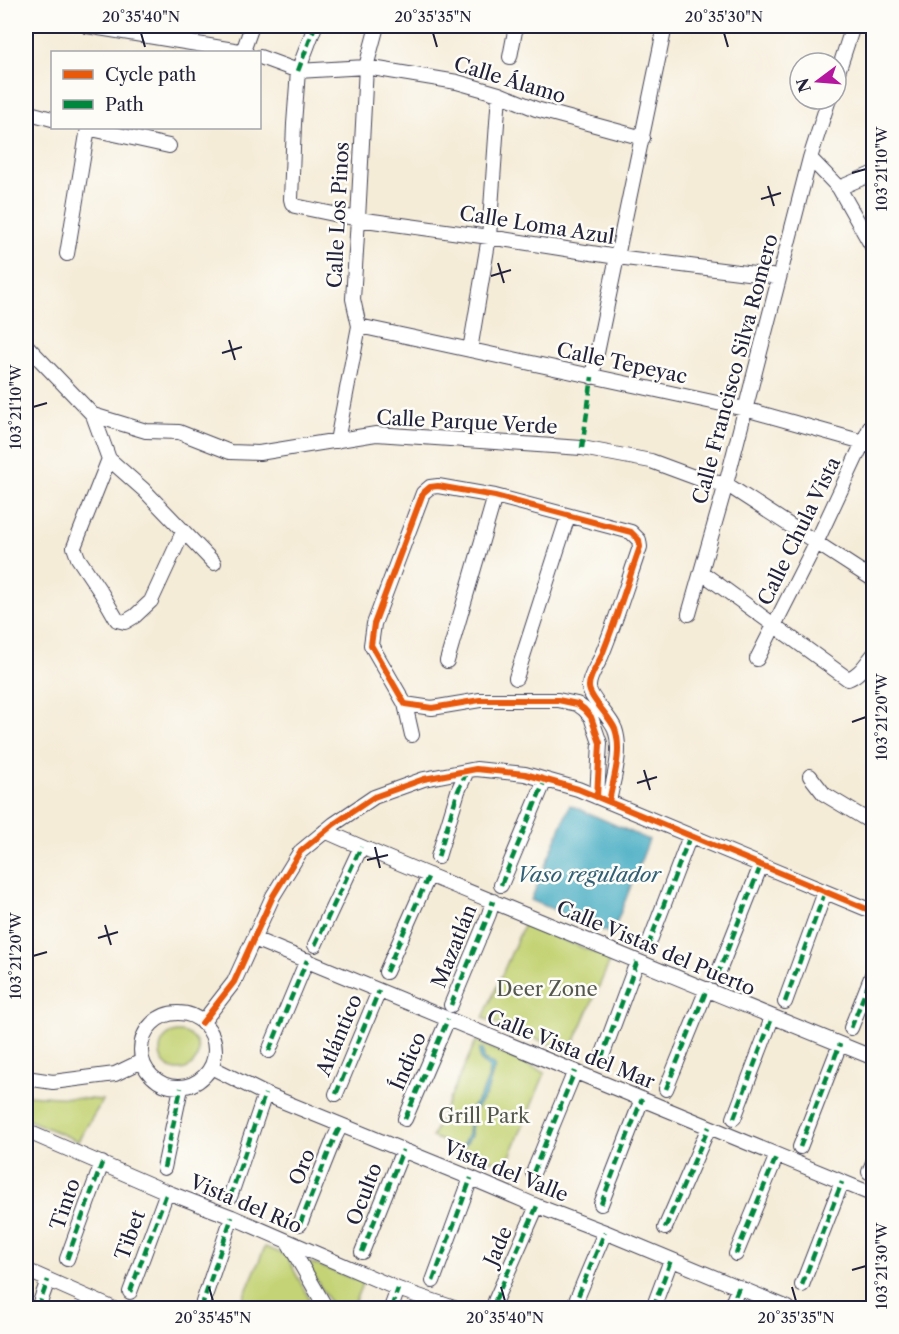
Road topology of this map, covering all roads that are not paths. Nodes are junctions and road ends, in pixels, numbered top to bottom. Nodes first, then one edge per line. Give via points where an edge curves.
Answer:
1 (87, 26) edge
2 (252, 26) edge
3 (315, 26) edge
4 (377, 26) edge
5 (516, 26) edge
6 (665, 26) edge
7 (853, 26) edge
8 (239, 51) edge
9 (245, 51) edge
10 (845, 51) edge
11 (261, 57) edge
12 (510, 57) dead end
13 (366, 67) junction
14 (298, 70) junction
15 (499, 94) junction
16 (825, 111) edge
17 (26, 112) edge
18 (51, 119) edge
19 (87, 129) edge
20 (92, 129) edge
21 (643, 138) junction
22 (169, 146) dead end
23 (810, 158) junction
24 (873, 174) edge
25 (839, 188) junction
26 (358, 219) junction
27 (489, 237) junction
28 (873, 250) edge
29 (67, 254) dead end
30 (617, 257) junction
31 (779, 277) junction
32 (359, 326) junction
33 (26, 345) edge
34 (470, 350) junction
35 (592, 376) junction
36 (745, 410) junction
37 (93, 415) junction
38 (873, 419) edge
39 (337, 441) junction
40 (868, 445) edge
41 (109, 459) junction
42 (726, 484) junction
43 (495, 496) junction
44 (568, 516) junction
45 (183, 532) junction
46 (816, 543) junction
47 (213, 563) dead end
48 (701, 572) junction
49 (873, 580) edge
50 (689, 614) dead end
51 (774, 626) junction
52 (873, 654) edge
53 (757, 659) dead end
54 (447, 661) dead end
55 (516, 678) dead end
56 (405, 704) junction
57 (412, 735) dead end
58 (467, 771) junction
59 (810, 776) dead end
60 (545, 780) junction
61 (603, 800) junction
62 (873, 824) edge
63 (326, 831) junction
64 (690, 836) junction
65 (361, 847) junction
66 (438, 856) dead end
67 (761, 865) junction
68 (429, 875) junction
69 (501, 885) dead end
70 (825, 892) junction
71 (493, 901) junction
72 (873, 912) edge
73 (254, 939) junction
74 (315, 945) dead end
75 (648, 946) dead end
76 (307, 960) junction
77 (637, 962) junction
78 (873, 970) edge
79 (386, 972) dead end
80 (717, 976) dead end
81 (707, 989) junction
82 (379, 991) junction
83 (785, 1002) dead end
84 (449, 1012) junction
85 (772, 1018) junction
86 (202, 1023) junction
87 (851, 1028) dead end
88 (840, 1044) junction
89 (269, 1051) dead end
90 (873, 1058) edge
91 (601, 1059) dead end
92 (142, 1061) junction
93 (211, 1067) junction
94 (575, 1071) junction
95 (26, 1078) edge
96 (181, 1088) junction
97 (666, 1089) dead end
98 (265, 1094) junction
99 (336, 1094) dead end
100 (642, 1099) junction
101 (734, 1118) dead end
102 (405, 1119) dead end
103 (341, 1125) junction
104 (709, 1127) junction
105 (27, 1136) edge
106 (800, 1147) dead end
107 (402, 1150) junction
108 (777, 1155) junction
109 (102, 1163) junction
110 (164, 1168) dead end
111 (532, 1173) dead end
112 (471, 1178) junction
113 (842, 1182) junction
114 (167, 1191) junction
115 (873, 1195) edge
116 (230, 1197) dead end
117 (601, 1204) dead end
118 (537, 1206) junction
119 (232, 1217) junction
120 (300, 1224) dead end
121 (665, 1228) dead end
122 (604, 1232) junction
123 (288, 1242) junction
124 (362, 1252) dead end
125 (736, 1254) dead end
126 (67, 1259) dead end
127 (671, 1260) junction
128 (26, 1270) edge
129 (48, 1280) junction
130 (433, 1281) dead end
131 (802, 1285) dead end
132 (739, 1287) junction
133 (398, 1289) junction
134 (130, 1292) dead end
135 (495, 1301) dead end
136 (873, 1302) edge
137 (38, 1308) edge
138 (112, 1308) edge
139 (201, 1308) edge
140 (326, 1308) edge
141 (391, 1308) edge
142 (454, 1308) edge
143 (573, 1308) edge
144 (653, 1308) edge
145 (730, 1308) edge
146 (788, 1308) edge
147 (871, 1308) edge

1 - 8 street
2 - 9 street
3 - 14 street
4 - 13 street, Calle Los Pinos
5 - 12 street
6 - 21 street
7 - 10 street
11 - 14 street
13 - 14 street, Calle Álamo
13 - 15 street, Calle Álamo via 457,82
13 - 26 street, Calle Los Pinos
14 - 26 street, Calle Loma Azul via 292,203
15 - 21 street, Calle Álamo via 536,109
15 - 27 street
16 - 23 street, Calle Francisco Silva Romero
17 - 18 street
19 - 29 street
20 - 22 street
21 - 30 street
23 - 25 street
23 - 31 street, Calle Francisco Silva Romero
24 - 25 street
25 - 28 street
26 - 27 street, Calle Loma Azul
26 - 32 street, Calle Los Pinos via 353,299
27 - 30 street, Calle Loma Azul
27 - 34 street
30 - 31 street, Calle Loma Azul
30 - 35 street
31 - 36 street, Calle Francisco Silva Romero
32 - 34 street, Calle Tepeyac
32 - 39 street, Calle Los Pinos
33 - 37 street, Calle Parque Verde
34 - 35 street, Calle Tepeyac
35 - 36 street, Calle Tepeyac
36 - 40 street, Calle Tepeyac
36 - 42 street, Calle Francisco Silva Romero
37 - 39 street, Calle Parque Verde via 146,431 179,432 230,452 259,453
37 - 41 street
38 - 40 street, Calle Chula Vista
39 - 42 street, Calle Parque Verde via 376,434 582,448 651,461 705,482
40 - 46 street, Calle Chula Vista
41 - 45 street
41 - 45 street via 74,547 117,621 125,622 151,601
42 - 46 street, Calle Parque Verde
42 - 48 street, Calle Francisco Silva Romero
43 - 44 street
43 - 54 street
43 - 56 street via 438,486 423,493 374,624 371,645
44 - 55 street
44 - 61 street via 631,532 639,540 588,690 614,727 618,740 617,761
45 - 47 street
46 - 49 street, Calle Parque Verde
46 - 51 street, Calle Chula Vista
48 - 50 street, Calle Francisco Silva Romero
48 - 51 street
51 - 52 street via 848,679
51 - 53 street, Calle Chula Vista
56 - 57 street
56 - 61 street via 432,708 480,700 558,700 577,704 591,717 600,743
58 - 60 street via 525,774
58 - 63 street via 424,779 374,797
58 - 66 street
59 - 62 street via 824,794
60 - 61 street
60 - 69 street
61 - 64 street
63 - 65 street, Calle Vistas del Puerto
63 - 73 street via 300,852 273,896
64 - 67 street
64 - 75 street
65 - 68 street, Calle Vistas del Puerto
65 - 74 street
67 - 70 street
67 - 80 street
68 - 71 street, Calle Vistas del Puerto
68 - 79 street
70 - 72 street
70 - 83 street
71 - 77 street, Calle Vistas del Puerto
71 - 84 street, Mazatlán
73 - 76 street, Calle Vista del Mar
73 - 86 street via 234,982
76 - 82 street, Calle Vista del Mar
76 - 89 street
77 - 81 street, Calle Vistas del Puerto
77 - 91 street
78 - 87 street
81 - 85 street, Calle Vistas del Puerto
81 - 97 street
82 - 84 street, Calle Vista del Mar
82 - 99 street, Atlántico
84 - 94 street, Calle Vista del Mar
84 - 102 street, Índico
85 - 88 street, Calle Vistas del Puerto
85 - 101 street
86 - 92 street via 180,1014 158,1019 143,1038
86 - 93 street via 214,1043
88 - 90 street, Calle Vistas del Puerto
88 - 106 street
92 - 95 street via 115,1074 53,1082
92 - 96 street via 157,1081
93 - 96 street via 193,1084
93 - 98 street, Vista del Valle
94 - 100 street, Calle Vista del Mar
94 - 111 street
96 - 110 street
98 - 103 street, Vista del Valle
98 - 116 street
100 - 104 street, Calle Vista del Mar
100 - 117 street
103 - 107 street, Vista del Valle
103 - 120 street, Oro
104 - 108 street, Calle Vista del Mar
104 - 121 street
105 - 109 street, Vista del Río
107 - 112 street, Vista del Valle
107 - 124 street, Oculto
108 - 113 street, Calle Vista del Mar
108 - 125 street
109 - 114 street, Vista del Río
109 - 126 street, Tinto
112 - 118 street, Vista del Valle
112 - 130 street
113 - 115 street, Calle Vista del Mar
113 - 131 street
114 - 119 street, Vista del Río
114 - 134 street, Tibet
118 - 122 street, Vista del Valle
118 - 135 street, Jade
119 - 123 street, Vista del Río
119 - 139 street
122 - 127 street, Vista del Valle
122 - 143 street
123 - 133 street, Vista del Río
123 - 140 street
127 - 132 street, Vista del Valle
127 - 144 street
128 - 129 street
129 - 137 street
129 - 138 street
132 - 145 street
132 - 146 street, Vista del Valle
133 - 141 street
133 - 142 street, Vista del Río
136 - 147 street

